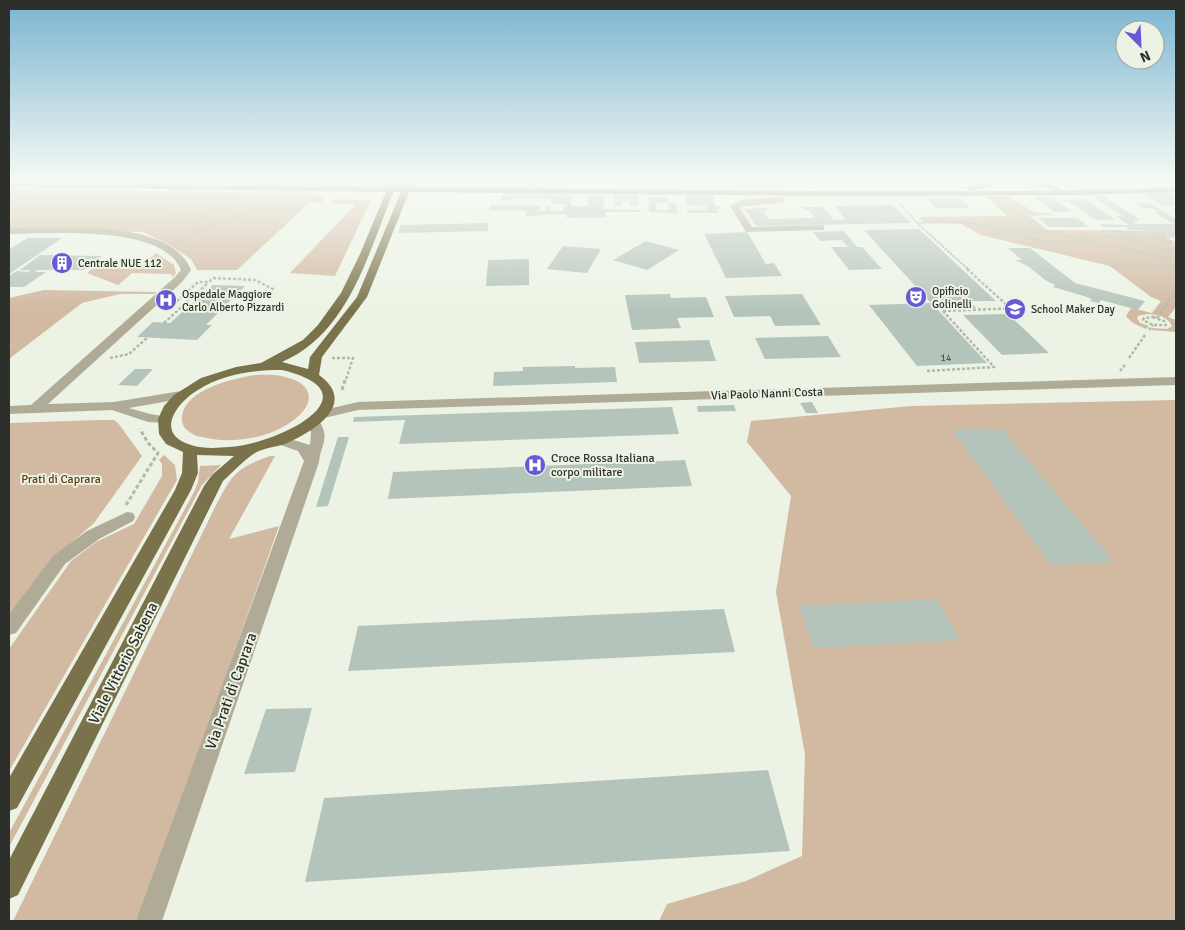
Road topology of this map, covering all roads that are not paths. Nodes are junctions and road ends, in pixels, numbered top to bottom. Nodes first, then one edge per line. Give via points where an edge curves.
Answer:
1 (376, 225) edge
2 (391, 225) edge
3 (746, 225) edge
4 (821, 228) dead end
5 (9, 231) edge
6 (261, 367) junction
7 (313, 375) junction
8 (1176, 381) edge
9 (181, 394) junction
10 (336, 395) junction
11 (114, 406) junction
12 (358, 406) junction
13 (9, 410) edge
14 (34, 410) junction
15 (316, 418) junction
16 (164, 420) junction
17 (280, 440) junction
18 (190, 450) junction
19 (250, 450) junction
20 (312, 462) junction
21 (121, 520) road end
22 (9, 628) edge
23 (9, 800) edge
24 (9, 886) edge
25 (149, 921) edge

1 - 6 main road via 344,297 331,316 302,347
2 - 7 main road via 362,297 316,357
3 - 4 street via 749,230
5 - 14 street via 124,234 162,246 183,261 186,270
6 - 7 main road via 282,366
6 - 9 main road via 214,378
7 - 10 main road
8 - 12 street, Via Paolo Nanni Costa
9 - 11 street
9 - 16 main road
10 - 12 street, Via Paolo Nanni Costa
10 - 15 main road
11 - 14 street
11 - 16 street
12 - 15 street, Via Paolo Nanni Costa
13 - 14 street
15 - 17 main road via 298,432
15 - 20 street, Via Prati di Caprara via 318,442
16 - 18 main road via 163,428 169,438
17 - 19 main road
17 - 20 street via 304,448
18 - 19 main road
18 - 23 main road via 190,473 183,490
19 - 24 main road, Viale Vittorio Sabena via 212,486
20 - 25 street, Via Prati di Caprara
21 - 22 street via 59,560

